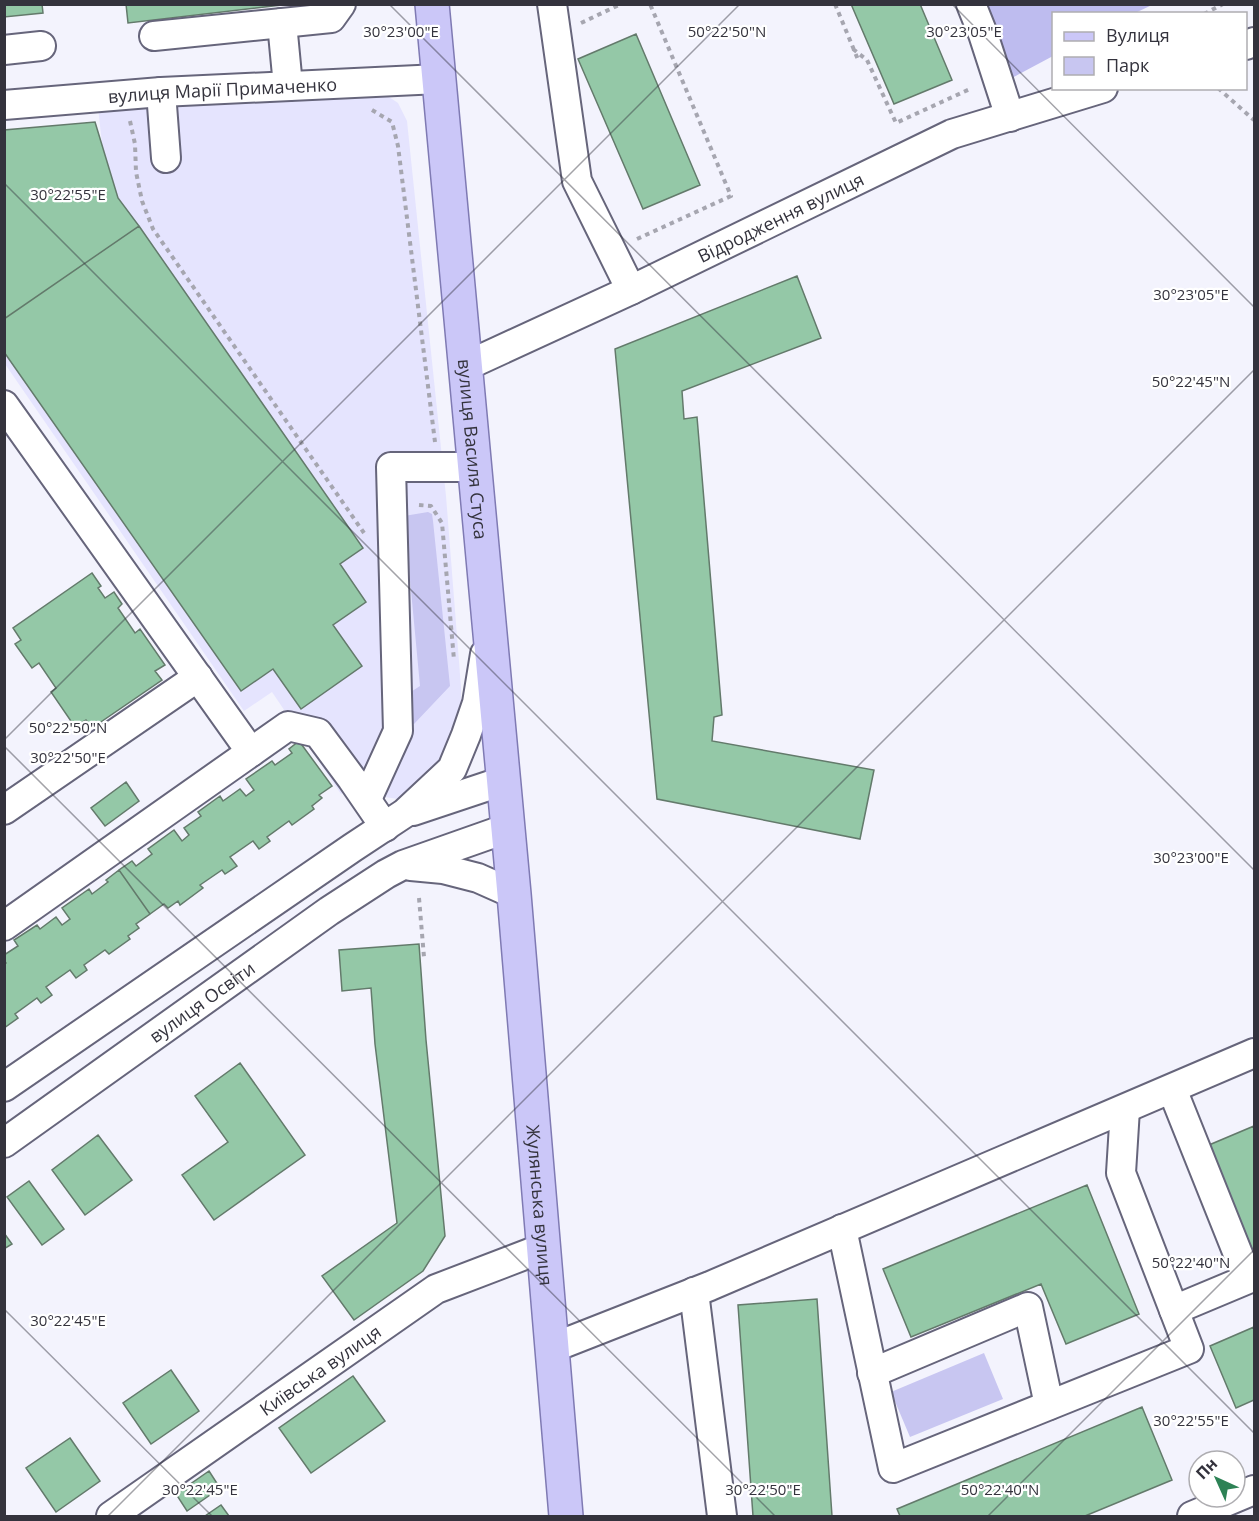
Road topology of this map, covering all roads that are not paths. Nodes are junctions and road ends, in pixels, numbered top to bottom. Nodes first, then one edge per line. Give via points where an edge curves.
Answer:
1 (340, 4) edge
2 (432, 4) edge
3 (552, 4) edge
4 (971, 4) edge
5 (282, 23) junction
6 (154, 36) dead end
7 (41, 46) dead end
8 (4, 50) edge
9 (439, 79) junction
10 (288, 86) junction
11 (1097, 90) edge
12 (160, 92) junction
13 (4, 105) edge
14 (1010, 117) junction
15 (166, 158) dead end
16 (631, 291) junction
17 (466, 366) junction
18 (4, 405) edge
19 (474, 467) junction
20 (489, 627) junction
21 (198, 677) junction
22 (251, 752) junction
23 (503, 781) junction
24 (367, 799) junction
25 (4, 810) edge
26 (395, 820) junction
27 (508, 828) junction
28 (403, 865) junction
29 (514, 894) junction
30 (4, 926) edge
31 (1254, 1053) edge
32 (4, 1087) edge
33 (1172, 1089) junction
34 (1125, 1109) junction
35 (4, 1143) edge
36 (842, 1229) junction
37 (543, 1248) junction
38 (694, 1292) junction
39 (1174, 1310) junction
40 (552, 1348) junction
41 (872, 1373) junction
42 (1049, 1405) junction
43 (1254, 1491) edge
44 (111, 1516) edge
45 (566, 1516) edge
46 (722, 1516) edge
47 (1192, 1516) edge

1 - 5 street via 331,18
2 - 9 main road, вулиця Василя Стуса
3 - 16 street via 578,181
4 - 14 street
5 - 6 street
5 - 10 street
7 - 8 street
9 - 10 street, вулиця Марії Примаченко
9 - 17 main road, вулиця Василя Стуса
10 - 12 street, вулиця Марії Примаченко
11 - 14 street, Відродження вулиця
12 - 13 street, вулиця Марії Примаченко
12 - 15 street
14 - 16 street, Відродження вулиця via 952,134
16 - 17 street, Відродження вулиця
17 - 19 main road, вулиця Василя Стуса
18 - 21 street
19 - 20 main road, вулиця Василя Стуса
19 - 24 street via 391,467 398,731
20 - 23 main road, вулиця Василя Стуса
20 - 26 street via 477,703 452,769
21 - 22 street
21 - 25 street
22 - 24 street via 288,726 318,732
22 - 30 street
23 - 26 street
23 - 27 main road, вулиця Василя Стуса
24 - 26 street
26 - 32 street
27 - 28 street, вулиця Освіти
27 - 29 main road, вулиця Василя Стуса
28 - 29 street via 478,878
28 - 35 street, вулиця Освіти via 329,911
29 - 37 main road, Жулянська вулиця
31 - 33 street
33 - 34 street
33 - 39 street via 1248,1279
34 - 36 street
34 - 39 street via 1121,1173
36 - 38 street
36 - 41 street
37 - 40 main road, Жулянська вулиця
37 - 44 street, Київська вулиця via 436,1289
38 - 40 street
38 - 46 street
39 - 42 street via 1189,1349
40 - 45 main road, Жулянська вулиця
41 - 42 street via 893,1468
41 - 42 street via 1028,1307
43 - 47 street

